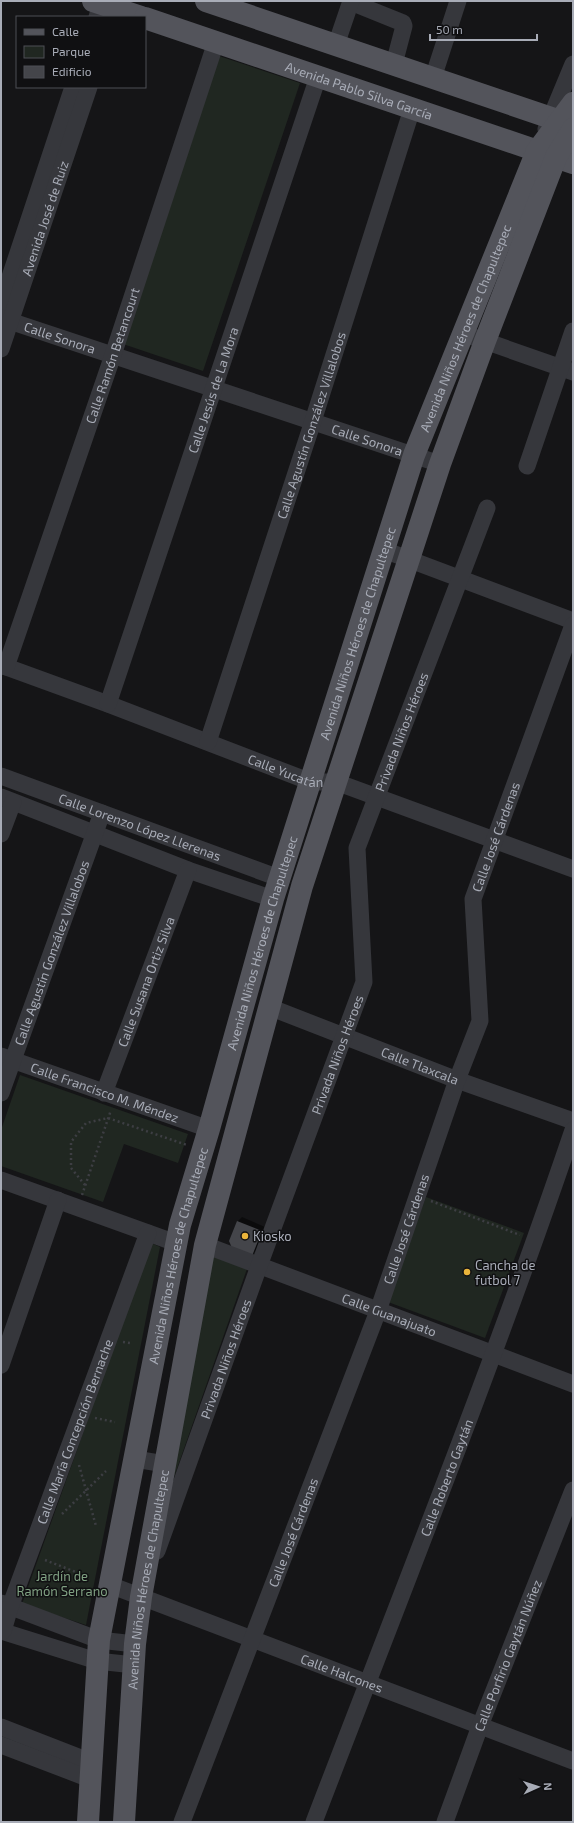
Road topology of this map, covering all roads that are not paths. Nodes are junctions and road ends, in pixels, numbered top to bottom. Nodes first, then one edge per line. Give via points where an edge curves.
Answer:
1 (206, 1) edge
2 (351, 1) edge
3 (458, 1) edge
4 (235, 6) edge
5 (106, 7) edge
6 (138, 16) edge
7 (146, 18) edge
8 (216, 42) junction
9 (336, 45) junction
10 (394, 64) junction
11 (573, 64) edge
12 (318, 77) junction
13 (433, 78) junction
14 (73, 88) edge
15 (89, 88) edge
16 (573, 103) edge
17 (412, 108) junction
18 (564, 123) edge
19 (555, 157) edge
20 (1, 304) edge
21 (6, 319) edge
22 (573, 331) edge
23 (462, 333) junction
24 (485, 341) junction
25 (1, 349) edge
26 (113, 355) junction
27 (567, 369) edge
28 (214, 388) junction
29 (313, 421) junction
30 (414, 455) junction
31 (440, 464) junction
32 (527, 466) dead end
33 (487, 508) dead end
34 (384, 550) junction
35 (409, 560) junction
36 (459, 579) junction
37 (573, 621) edge
38 (573, 625) edge
39 (4, 666) edge
40 (108, 704) junction
41 (208, 742) junction
42 (1, 776) edge
43 (311, 782) junction
44 (336, 782) junction
45 (376, 797) junction
46 (7, 800) edge
47 (102, 813) junction
48 (1, 834) edge
49 (94, 834) junction
50 (494, 840) junction
51 (573, 869) edge
52 (188, 870) junction
53 (279, 878) junction
54 (273, 899) junction
55 (269, 1007) junction
56 (344, 1035) junction
57 (7, 1058) edge
58 (458, 1080) junction
59 (1, 1093) edge
60 (104, 1093) junction
61 (573, 1120) edge
62 (209, 1129) junction
63 (573, 1130) edge
64 (1, 1180) edge
65 (58, 1200) junction
66 (148, 1233) junction
67 (176, 1243) junction
68 (205, 1245) junction
69 (259, 1266) junction
70 (378, 1311) junction
71 (493, 1354) junction
72 (1, 1365) edge
73 (573, 1384) edge
74 (134, 1459) junction
75 (165, 1464) junction
76 (573, 1490) edge
77 (110, 1585) junction
78 (141, 1597) junction
79 (5, 1605) edge
80 (2, 1631) edge
81 (252, 1639) junction
82 (98, 1651) junction
83 (135, 1654) junction
84 (368, 1683) junction
85 (480, 1726) junction
86 (1, 1727) edge
87 (1, 1745) edge
88 (573, 1761) edge
89 (91, 1771) junction
90 (88, 1822) edge
91 (124, 1822) edge
92 (182, 1822) edge
93 (314, 1822) edge
94 (445, 1822) edge

1 - 4 main road
2 - 9 street
2 - 10 street via 403,23
3 - 13 street
4 - 9 main road
5 - 6 main road
7 - 8 main road, Avenida Pablo Silva García
8 - 12 main road, Avenida Pablo Silva García
8 - 26 street, Calle Ramón Betancourt
9 - 10 main road
10 - 13 main road
11 - 18 street
12 - 17 main road, Avenida Pablo Silva García
12 - 28 street, Calle Jesús de La Mora
13 - 18 main road
14 - 20 street, Avenida José de Ruiz
15 - 21 street, Avenida José de Ruiz
16 - 18 main road, Avenida Niños Héroes de Chapultepec
17 - 19 main road, Avenida Pablo Silva García
17 - 29 street, Calle Agustín González Villalobos
18 - 19 main road, Avenida Niños Héroes de Chapultepec
19 - 23 main road, Avenida Niños Héroes de Chapultepec
19 - 24 main road, Avenida Niños Héroes de Chapultepec
21 - 25 street, Avenida José de Ruiz
21 - 26 street, Calle Sonora
22 - 27 street
23 - 24 street
23 - 30 main road, Avenida Niños Héroes de Chapultepec
24 - 27 street
24 - 31 main road, Avenida Niños Héroes de Chapultepec
26 - 28 street, Calle Sonora
26 - 39 street, Calle Ramón Betancourt
27 - 32 street
28 - 29 street, Calle Sonora
28 - 40 street, Calle Jesús de La Mora
29 - 30 street, Calle Sonora
29 - 41 street, Calle Agustín González Villalobos
30 - 31 street, Calle Sonora
30 - 34 main road, Avenida Niños Héroes de Chapultepec
31 - 35 main road, Avenida Niños Héroes de Chapultepec
33 - 36 street, Privada Niños Héroes
34 - 35 street
34 - 43 main road, Avenida Niños Héroes de Chapultepec
35 - 36 street
35 - 44 main road, Avenida Niños Héroes de Chapultepec
36 - 37 street
36 - 45 street, Privada Niños Héroes
38 - 50 street, Calle José Cárdenas
39 - 40 street, Calle Yucatán
40 - 41 street, Calle Yucatán
41 - 43 street, Calle Yucatán
42 - 47 street, Calle Lorenzo López Llerenas
43 - 44 street, Calle Yucatán
43 - 53 main road, Avenida Niños Héroes de Chapultepec
44 - 45 street, Calle Yucatán
44 - 55 main road, Avenida Niños Héroes de Chapultepec via 302,886
45 - 50 street, Calle Yucatán
45 - 56 street, Privada Niños Héroes via 357,848 364,982
46 - 48 street
46 - 49 street, Calle Lorenzo López Llerenas
47 - 49 street, Calle Agustín González Villalobos
47 - 53 street, Calle Lorenzo López Llerenas
49 - 52 street, Calle Lorenzo López Llerenas
49 - 57 street, Calle Agustín González Villalobos
50 - 51 street, Calle Yucatán
50 - 58 street, Calle José Cárdenas via 473,899 480,1021
52 - 54 street, Calle Lorenzo López Llerenas
52 - 60 street, Calle Susana Ortiz Silva
53 - 54 main road, Avenida Niños Héroes de Chapultepec
54 - 62 main road, Avenida Niños Héroes de Chapultepec
55 - 56 street, Calle Tlaxcala
55 - 68 main road, Avenida Niños Héroes de Chapultepec
56 - 58 street, Calle Tlaxcala
56 - 69 street, Privada Niños Héroes
57 - 59 street, Calle Agustín González Villalobos
57 - 60 street, Calle Francisco M. Méndez
58 - 61 street, Calle Tlaxcala
58 - 70 street, Calle José Cárdenas
60 - 62 street, Calle Francisco M. Méndez
62 - 67 main road, Avenida Niños Héroes de Chapultepec
63 - 71 street, Calle Roberto Gaytán
64 - 65 street
65 - 66 street
65 - 72 street
66 - 67 street
66 - 79 street, Calle María Concepción Bernache
67 - 74 main road, Avenida Niños Héroes de Chapultepec
68 - 69 street, Calle Guanajuato
68 - 75 main road, Avenida Niños Héroes de Chapultepec
69 - 70 street, Calle Guanajuato
69 - 78 street, Privada Niños Héroes
70 - 71 street, Calle Guanajuato
70 - 81 street, Calle José Cárdenas
71 - 73 street, Calle Guanajuato
71 - 84 street, Calle Roberto Gaytán
74 - 75 street
74 - 77 main road, Avenida Niños Héroes de Chapultepec
75 - 78 main road, Avenida Niños Héroes de Chapultepec
76 - 85 street, Calle Porfirio Gaytán Núñez
77 - 78 street, Calle Halcones
77 - 82 main road, Avenida Niños Héroes de Chapultepec
78 - 81 street, Calle Halcones
78 - 83 main road, Avenida Niños Héroes de Chapultepec
79 - 80 street, Calle María Concepción Bernache
79 - 82 street
80 - 82 street
81 - 84 street, Calle Halcones
81 - 92 street, Calle José Cárdenas
82 - 83 street
82 - 89 main road, Avenida Niños Héroes de Chapultepec
83 - 91 main road, Avenida Niños Héroes de Chapultepec
84 - 85 street, Calle Halcones
84 - 93 street, Calle Roberto Gaytán
85 - 88 street, Calle Halcones
85 - 94 street, Calle Porfirio Gaytán Núñez
86 - 89 street
87 - 89 street
89 - 90 main road, Avenida Niños Héroes de Chapultepec

